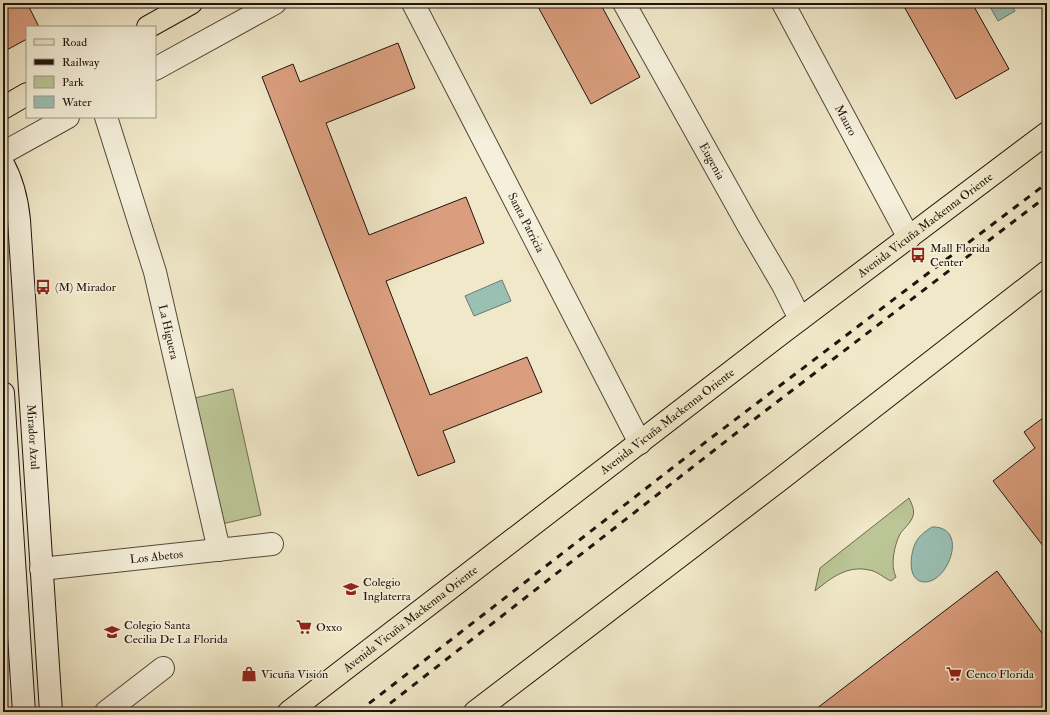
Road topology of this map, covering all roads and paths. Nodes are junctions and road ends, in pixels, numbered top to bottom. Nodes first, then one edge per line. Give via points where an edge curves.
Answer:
1 (191, 3) edge
2 (275, 3) edge
3 (413, 3) edge
4 (624, 3) edge
5 (783, 3) edge
6 (150, 26) edge
7 (156, 68) edge
8 (26, 95) edge
9 (3, 108) edge
10 (66, 118) edge
11 (106, 118) edge
12 (1047, 133) edge
13 (3, 153) edge
14 (1047, 154) edge
15 (1009, 162) junction
16 (3, 164) edge
17 (909, 238) junction
18 (1047, 272) edge
19 (800, 319) junction
20 (3, 393) edge
21 (640, 442) junction
22 (5, 445) edge
23 (272, 544) dead end
24 (219, 550) junction
25 (41, 569) junction
26 (10, 606) edge
27 (163, 668) dead end
28 (24, 712) edge
29 (51, 712) edge
30 (106, 712) edge
31 (289, 712) edge
32 (475, 712) edge

1 - 6 main road
2 - 7 street
3 - 21 street, Santa Patricia
4 - 19 street, Eugenia
5 - 17 street, Mauro
8 - 9 main road
10 - 13 street
11 - 24 street, La Higuera via 155,272
12 - 15 main road, Avenida Vicuña Mackenna Oriente
14 - 15 main road
15 - 17 main road, Avenida Vicuña Mackenna Oriente
16 - 25 street, Mirador Azul via 15,193 20,220
17 - 19 main road, Avenida Vicuña Mackenna Oriente
18 - 32 main road
19 - 21 main road, Avenida Vicuña Mackenna Oriente
20 - 22 street
21 - 31 main road, Avenida Vicuña Mackenna Oriente
22 - 26 street
23 - 24 street, Los Abetos
24 - 25 street, Los Abetos
25 - 29 street, Mirador Azul
26 - 28 street
27 - 30 street

